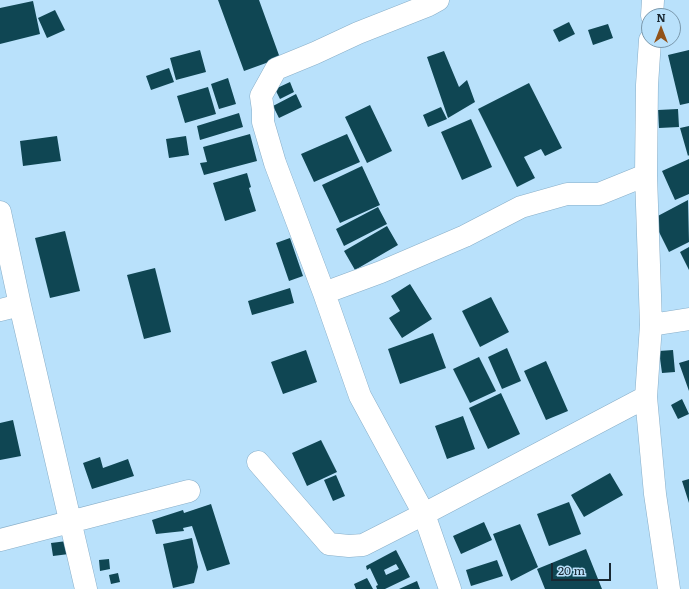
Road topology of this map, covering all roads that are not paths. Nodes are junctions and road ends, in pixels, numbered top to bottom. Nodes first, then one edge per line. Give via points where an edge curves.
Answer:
1 (438, 0) edge
2 (649, 48) edge
3 (646, 176) junction
4 (0, 212) edge
5 (324, 294) junction
6 (10, 308) edge
7 (689, 319) edge
8 (651, 325) junction
9 (646, 397) junction
10 (258, 462) dead end
11 (188, 490) dead end
12 (424, 514) junction
13 (70, 523) junction
14 (0, 540) edge
15 (86, 589) edge
16 (450, 589) edge
17 (668, 589) edge

1 - 5 street via 276,69 261,96 263,122 275,163
2 - 3 street
3 - 5 street via 599,194 567,194 521,207 465,236
3 - 8 street
4 - 6 street
5 - 12 street via 360,396
6 - 13 street
7 - 8 street
8 - 9 street
9 - 12 street
9 - 17 street via 655,494
10 - 12 street via 329,544 363,545
11 - 13 street
12 - 16 street
13 - 14 street
13 - 15 street

